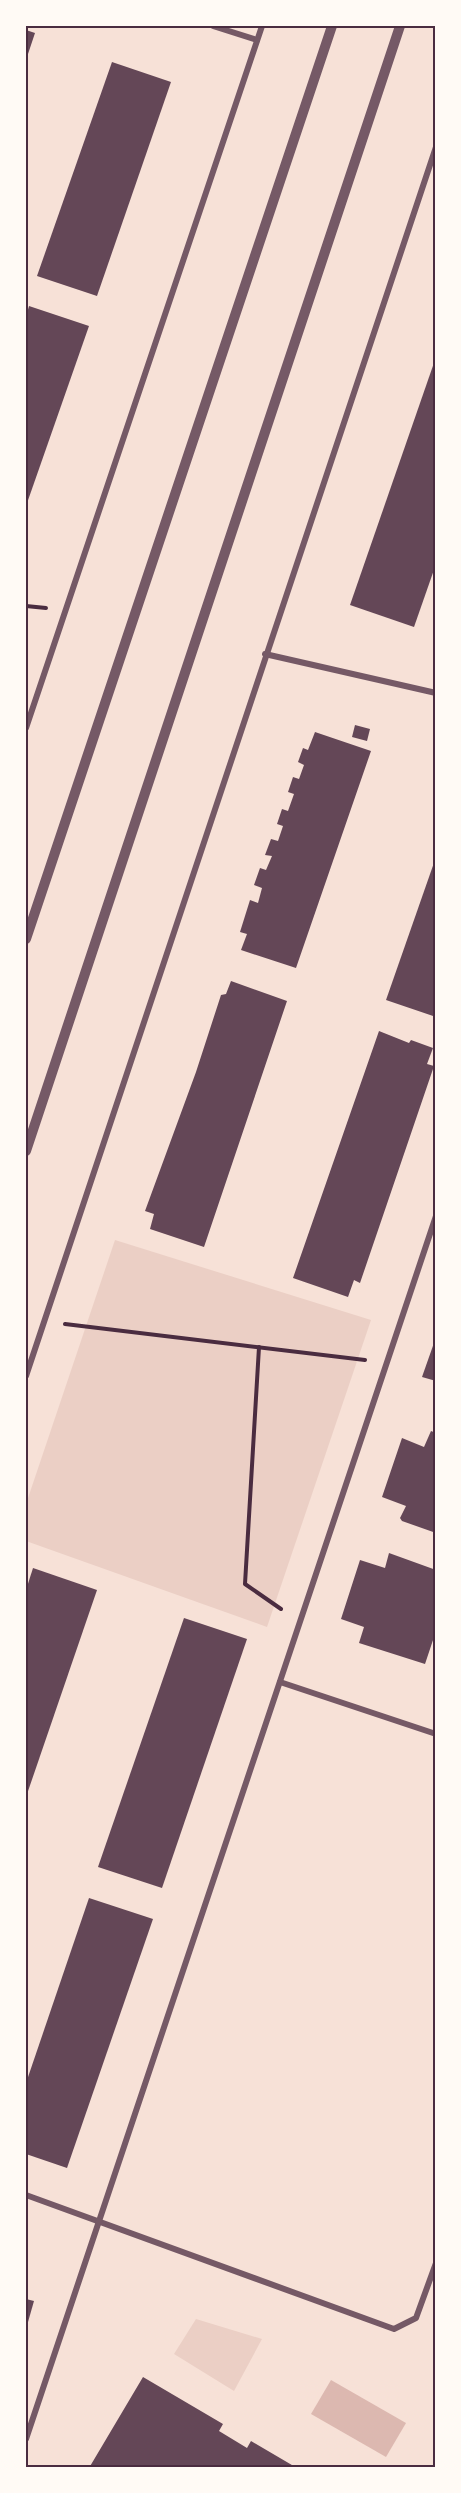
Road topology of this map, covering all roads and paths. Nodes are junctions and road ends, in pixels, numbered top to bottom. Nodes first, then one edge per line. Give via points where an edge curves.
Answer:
1 (213, 26) edge
2 (262, 26) edge
3 (332, 26) edge
4 (400, 26) edge
5 (257, 40) junction
6 (435, 147) edge
7 (265, 654) junction
8 (435, 693) edge
9 (26, 728) edge
10 (26, 939) edge
11 (26, 1151) edge
12 (435, 1216) edge
13 (43, 1322) junction
14 (259, 1347) junction
15 (386, 1363) junction
16 (26, 1376) edge
17 (301, 1623) junction
18 (280, 1682) junction
19 (435, 1734) edge
20 (26, 2195) edge
21 (99, 2222) junction
22 (435, 2263) edge
23 (26, 2439) edge

1 - 5 street
2 - 5 street
3 - 10 street
4 - 11 street
5 - 9 street
6 - 7 street
7 - 8 street
7 - 13 street
12 - 15 street
13 - 14 path
13 - 16 street
14 - 15 path
14 - 17 path via 244,1584
15 - 17 street
17 - 18 street
18 - 19 street
18 - 21 street
20 - 21 street
21 - 22 street via 394,2329 416,2318
21 - 23 street

